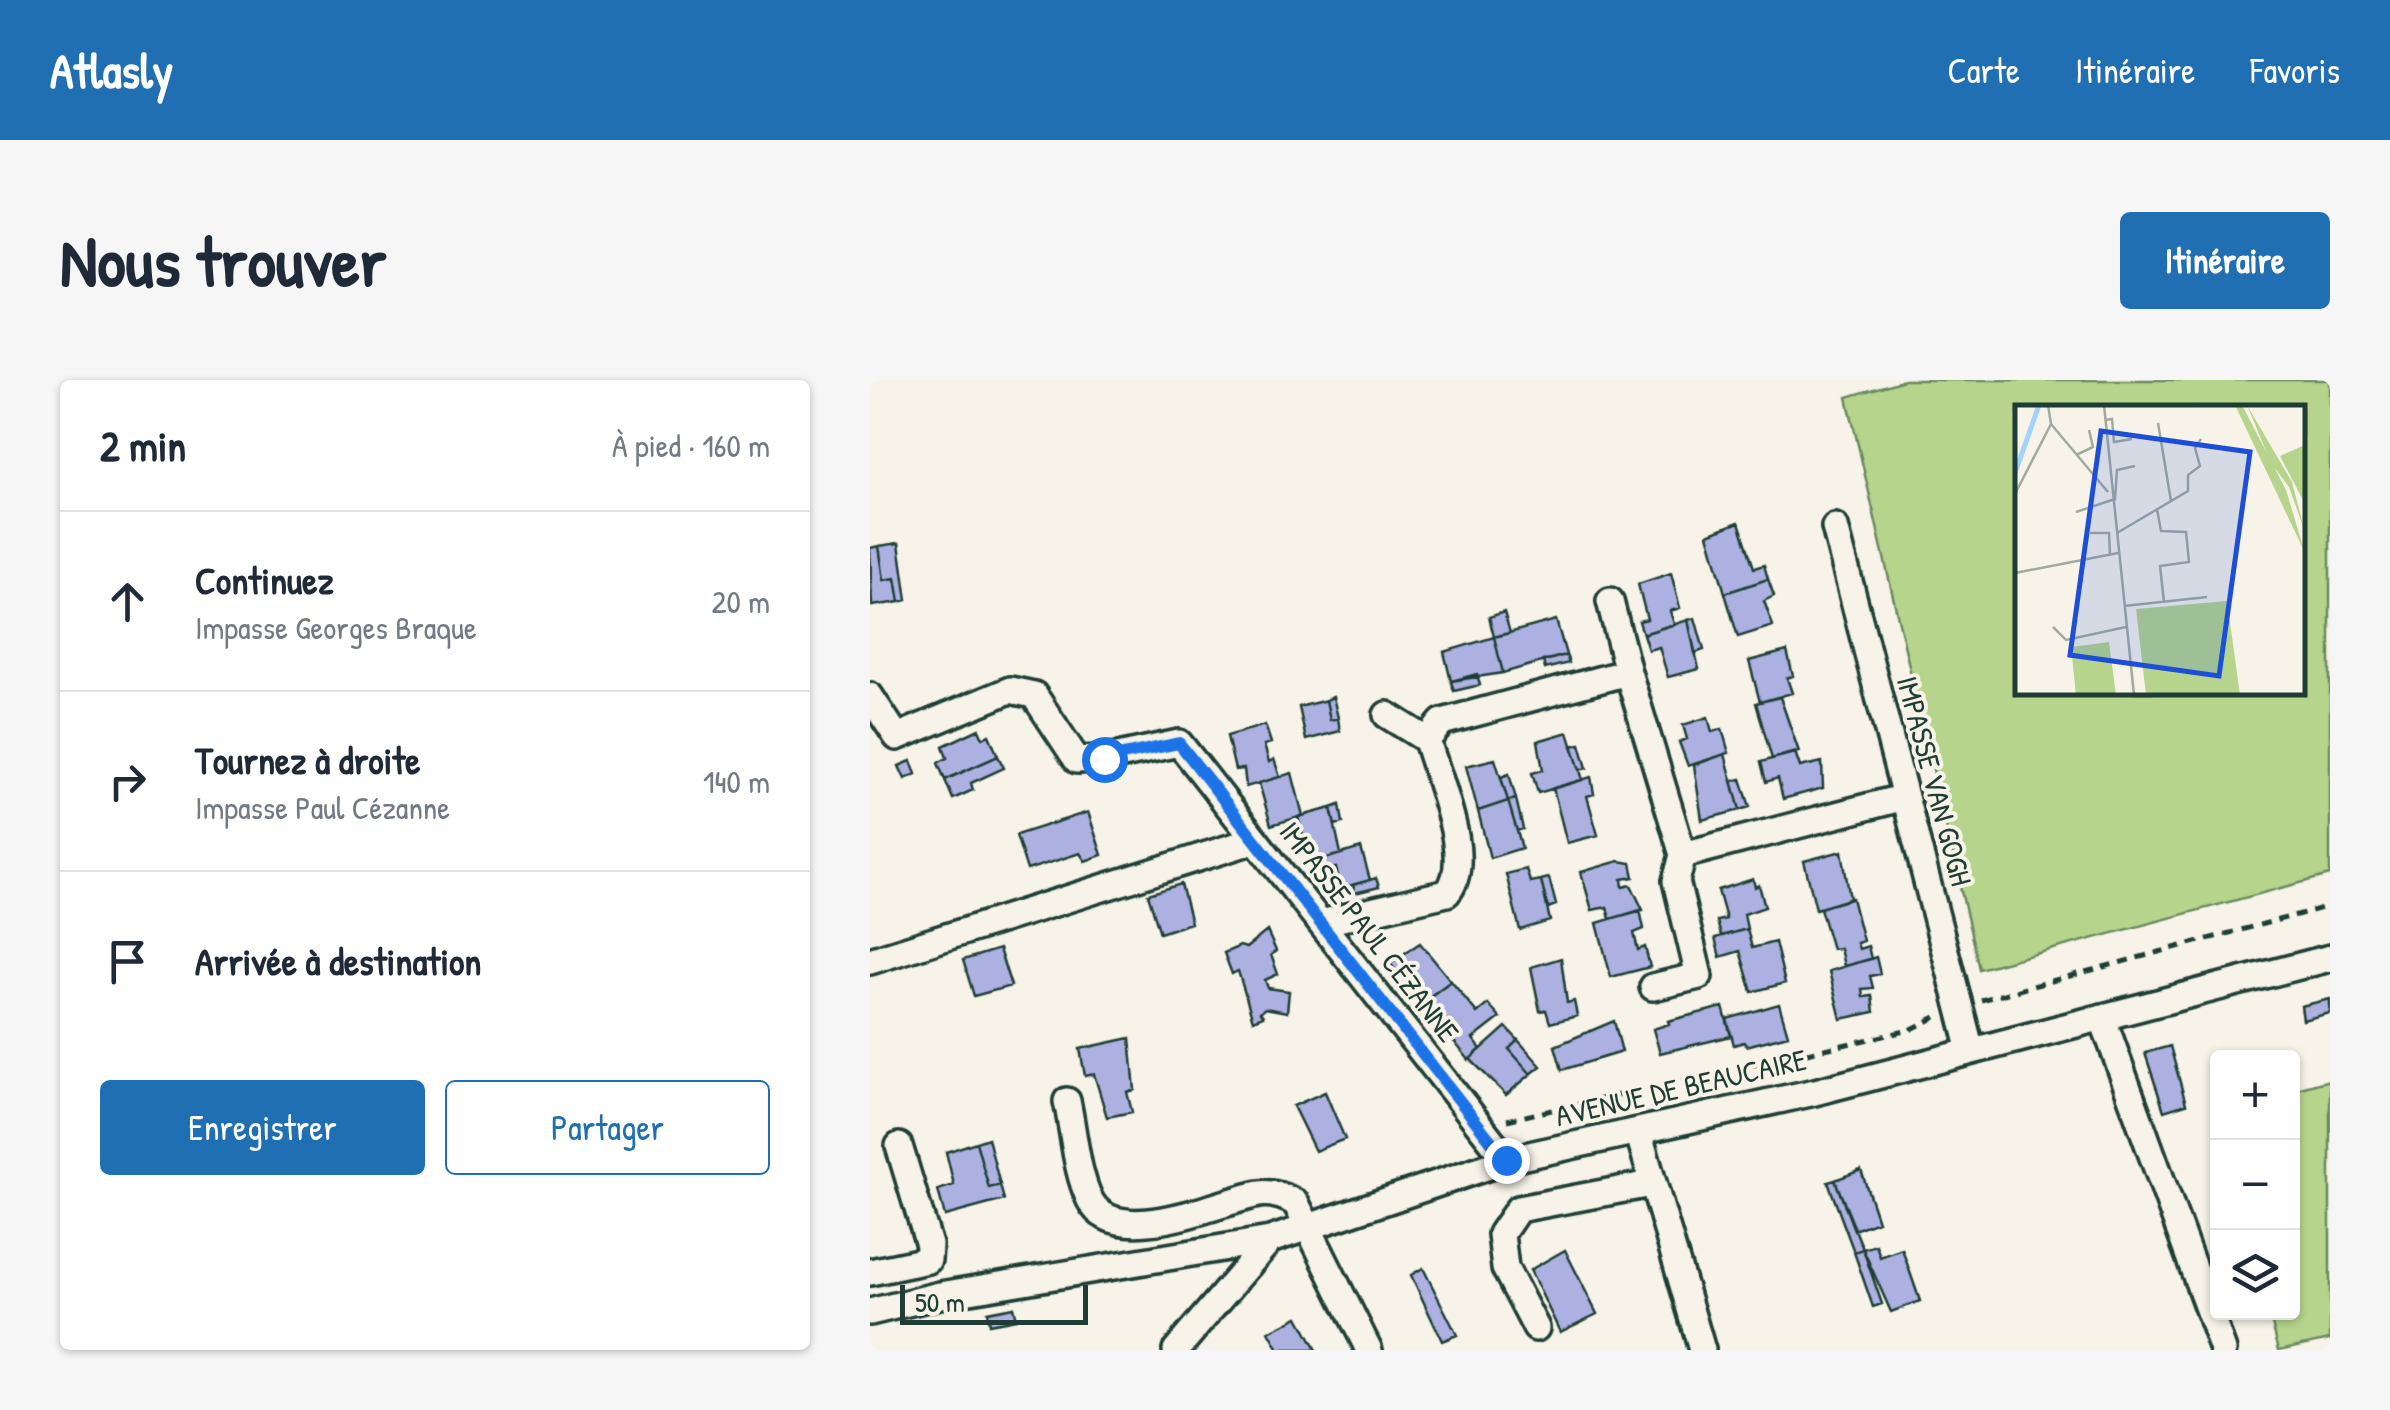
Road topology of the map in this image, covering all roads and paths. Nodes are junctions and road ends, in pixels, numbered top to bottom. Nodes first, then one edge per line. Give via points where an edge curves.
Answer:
1 (1835, 527) dead end
2 (1610, 601) dead end
3 (1628, 672) junction
4 (870, 696) edge
5 (1388, 715) dead end
6 (1427, 740) junction
7 (1905, 796) junction
8 (1255, 840) junction
9 (1684, 855) junction
10 (2330, 906) edge
11 (1320, 923) junction
12 (2330, 958) edge
13 (870, 961) edge
14 (1654, 987) dead end
15 (1959, 1006) junction
16 (2102, 1017) junction
17 (1970, 1051) junction
18 (1067, 1101) dead end
19 (1480, 1126) junction
20 (1638, 1131) junction
21 (899, 1146) dead end
22 (1506, 1160) junction
23 (1651, 1184) junction
24 (1317, 1223) junction
25 (1270, 1240) junction
26 (870, 1272) edge
27 (870, 1312) edge
28 (1536, 1328) dead end
29 (1176, 1350) edge
30 (1369, 1350) edge
31 (1387, 1350) edge
32 (1702, 1350) edge
33 (2223, 1350) edge

1 - 7 street, IMPASSE VAN GOGH
2 - 3 street
3 - 6 street via 1442,722
3 - 9 street
4 - 8 street, IMPASSE PAUL CÉZANNE via 897,737 1010,690 1034,695 1077,760 1179,743
5 - 6 street
6 - 11 street via 1460,854 1458,880 1447,894
7 - 9 street
7 - 15 street, IMPASSE VAN GOGH
8 - 11 street, IMPASSE PAUL CÉZANNE
8 - 13 street
9 - 14 street via 1676,881 1699,976
10 - 15 path
11 - 19 street, IMPASSE PAUL CÉZANNE
12 - 16 street, AVENUE DE BEAUCAIRE
15 - 17 street, IMPASSE VAN GOGH
15 - 19 path via 1910,1030
16 - 17 street, AVENUE DE BEAUCAIRE
16 - 33 street
17 - 20 street, AVENUE DE BEAUCAIRE
18 - 24 street via 1092,1204 1106,1216 1131,1223 1192,1215 1261,1193 1282,1195
19 - 22 street, IMPASSE PAUL CÉZANNE
20 - 22 street, AVENUE DE BEAUCAIRE
20 - 23 street
21 - 26 street via 928,1260
22 - 24 street, AVENUE DE BEAUCAIRE
23 - 28 street via 1518,1209 1501,1234 1505,1268
23 - 32 street
24 - 25 street, AVENUE DE BEAUCAIRE
24 - 30 street
24 - 31 street
25 - 27 street, AVENUE DE BEAUCAIRE
25 - 29 street

